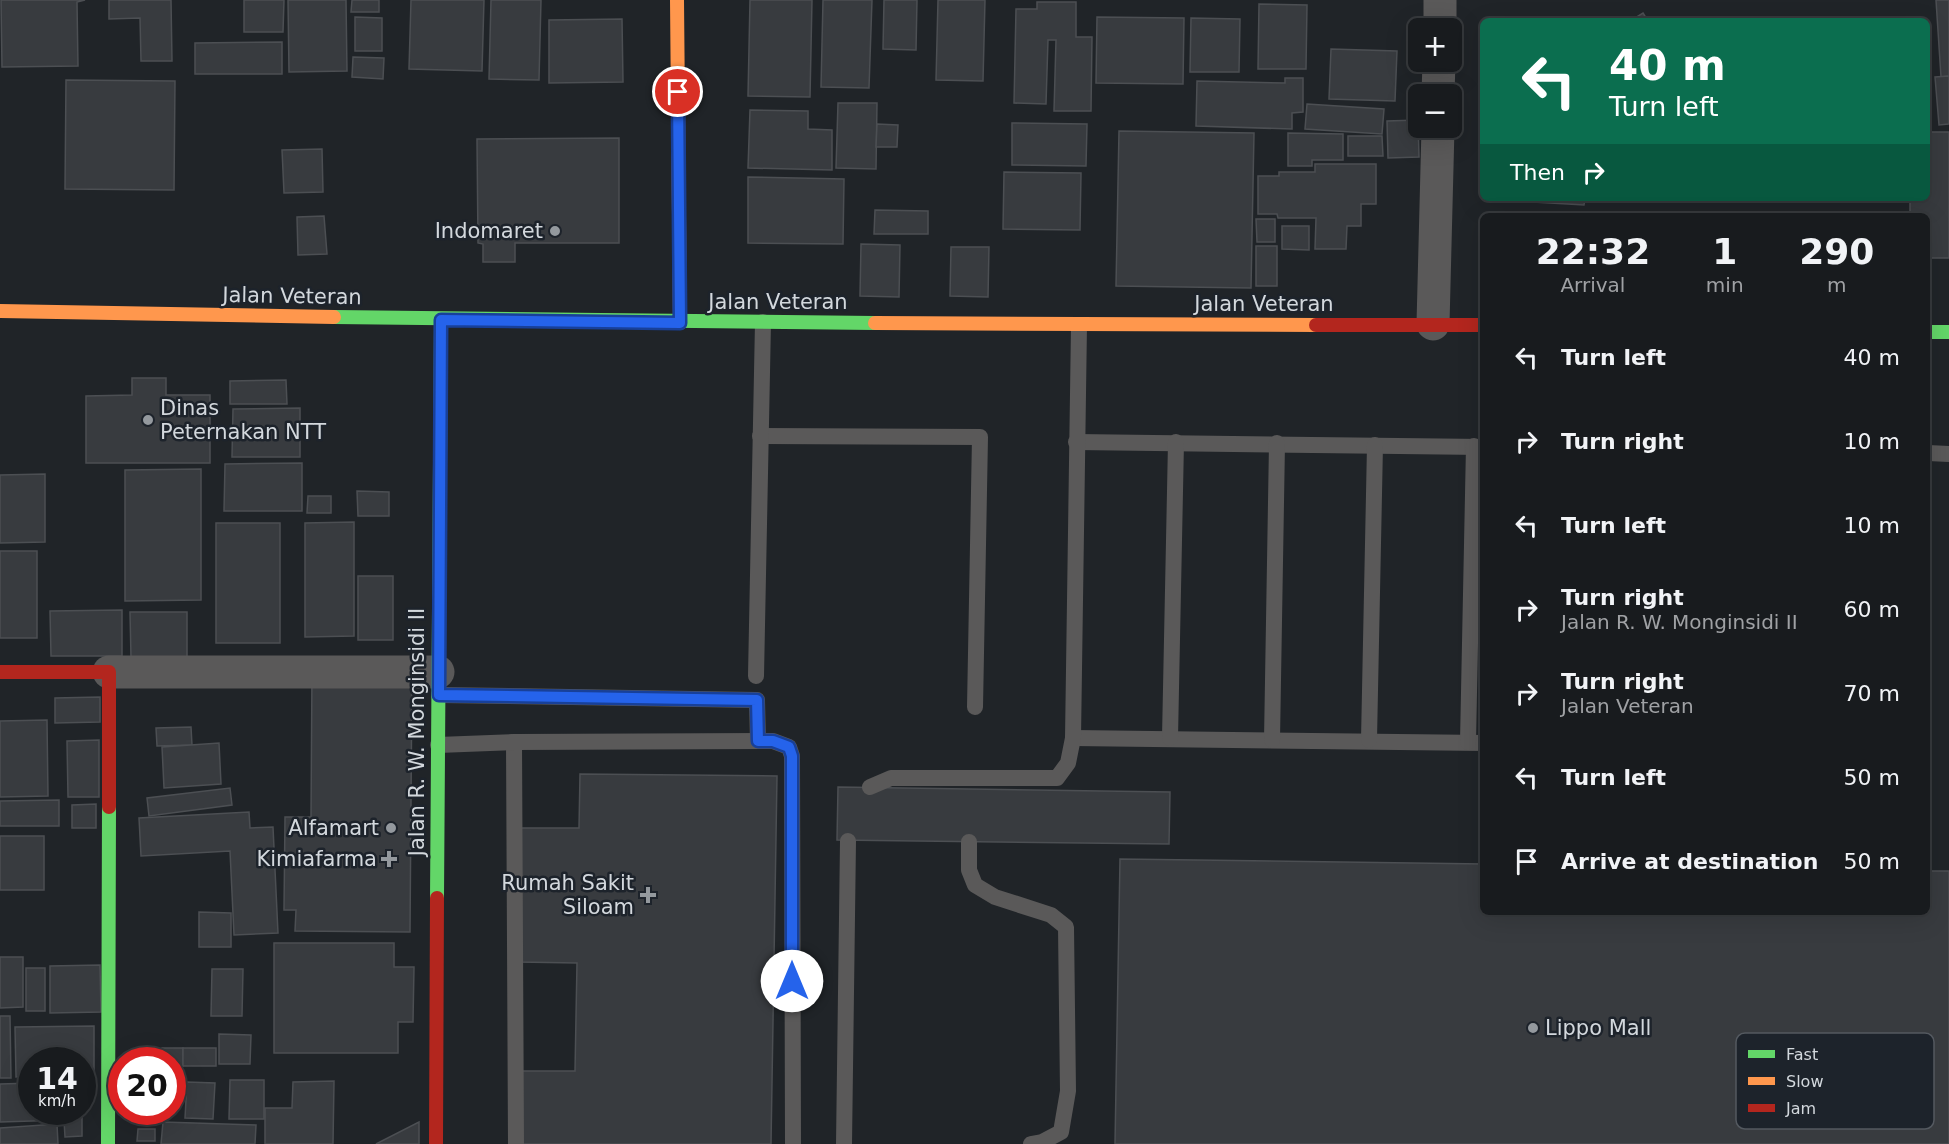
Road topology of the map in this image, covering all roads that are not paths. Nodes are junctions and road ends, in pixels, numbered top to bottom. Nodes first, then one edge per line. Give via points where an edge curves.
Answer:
1 (677, 0) edge
2 (1440, 0) edge
3 (1440, 18) edge
4 (1438, 138) edge
5 (0, 310) edge
6 (441, 320) junction
7 (763, 322) junction
8 (680, 323) junction
9 (1433, 324) junction
10 (1078, 325) junction
11 (1480, 325) edge
12 (1930, 332) edge
13 (1949, 332) edge
14 (760, 436) junction
15 (1076, 442) junction
16 (1176, 442) junction
17 (1278, 443) junction
18 (1375, 445) junction
19 (1479, 447) edge
20 (1930, 453) edge
21 (1949, 454) edge
22 (0, 672) edge
23 (108, 672) junction
24 (756, 676) dead end
25 (438, 684) junction
26 (975, 707) dead end
27 (1073, 738) junction
28 (1170, 738) junction
29 (1272, 740) junction
30 (1368, 740) junction
31 (758, 741) junction
32 (514, 742) junction
33 (1476, 743) edge
34 (438, 745) junction
35 (870, 787) dead end
36 (848, 841) dead end
37 (969, 843) dead end
38 (108, 1144) edge
39 (436, 1144) edge
40 (516, 1144) edge
41 (793, 1144) edge
42 (844, 1144) edge
43 (1031, 1144) edge

1 - 8 main road
2 - 3 street
4 - 9 street
5 - 6 main road, Jalan Veteran
6 - 8 main road, Jalan Veteran
6 - 25 main road, Jalan R. W. Monginsidi II
7 - 8 main road, Jalan Veteran
7 - 10 main road, Jalan Veteran
7 - 14 lane
9 - 10 main road, Jalan Veteran
9 - 11 main road, Jalan Veteran
10 - 15 lane
12 - 13 main road
14 - 24 lane
14 - 26 lane via 980,436
15 - 16 lane
15 - 27 lane
16 - 17 lane
16 - 28 lane
17 - 18 lane
17 - 29 lane
18 - 19 lane
18 - 30 lane
19 - 33 lane
20 - 21 lane
22 - 23 main road
23 - 25 street
23 - 38 main road
25 - 31 lane via 757,700
25 - 34 main road, Jalan R. W. Monginsidi II
27 - 28 lane
27 - 35 lane via 1068,763 1057,778 971,784 891,778
28 - 29 lane
29 - 30 lane
30 - 33 lane
31 - 32 lane
31 - 41 lane via 789,747 792,756
32 - 34 lane
32 - 40 lane
34 - 39 main road, Jalan R. W. Monginsidi II
36 - 42 lane
37 - 43 lane via 969,870 975,885 995,897 1051,915 1066,927 1066,1102 1061,1132

